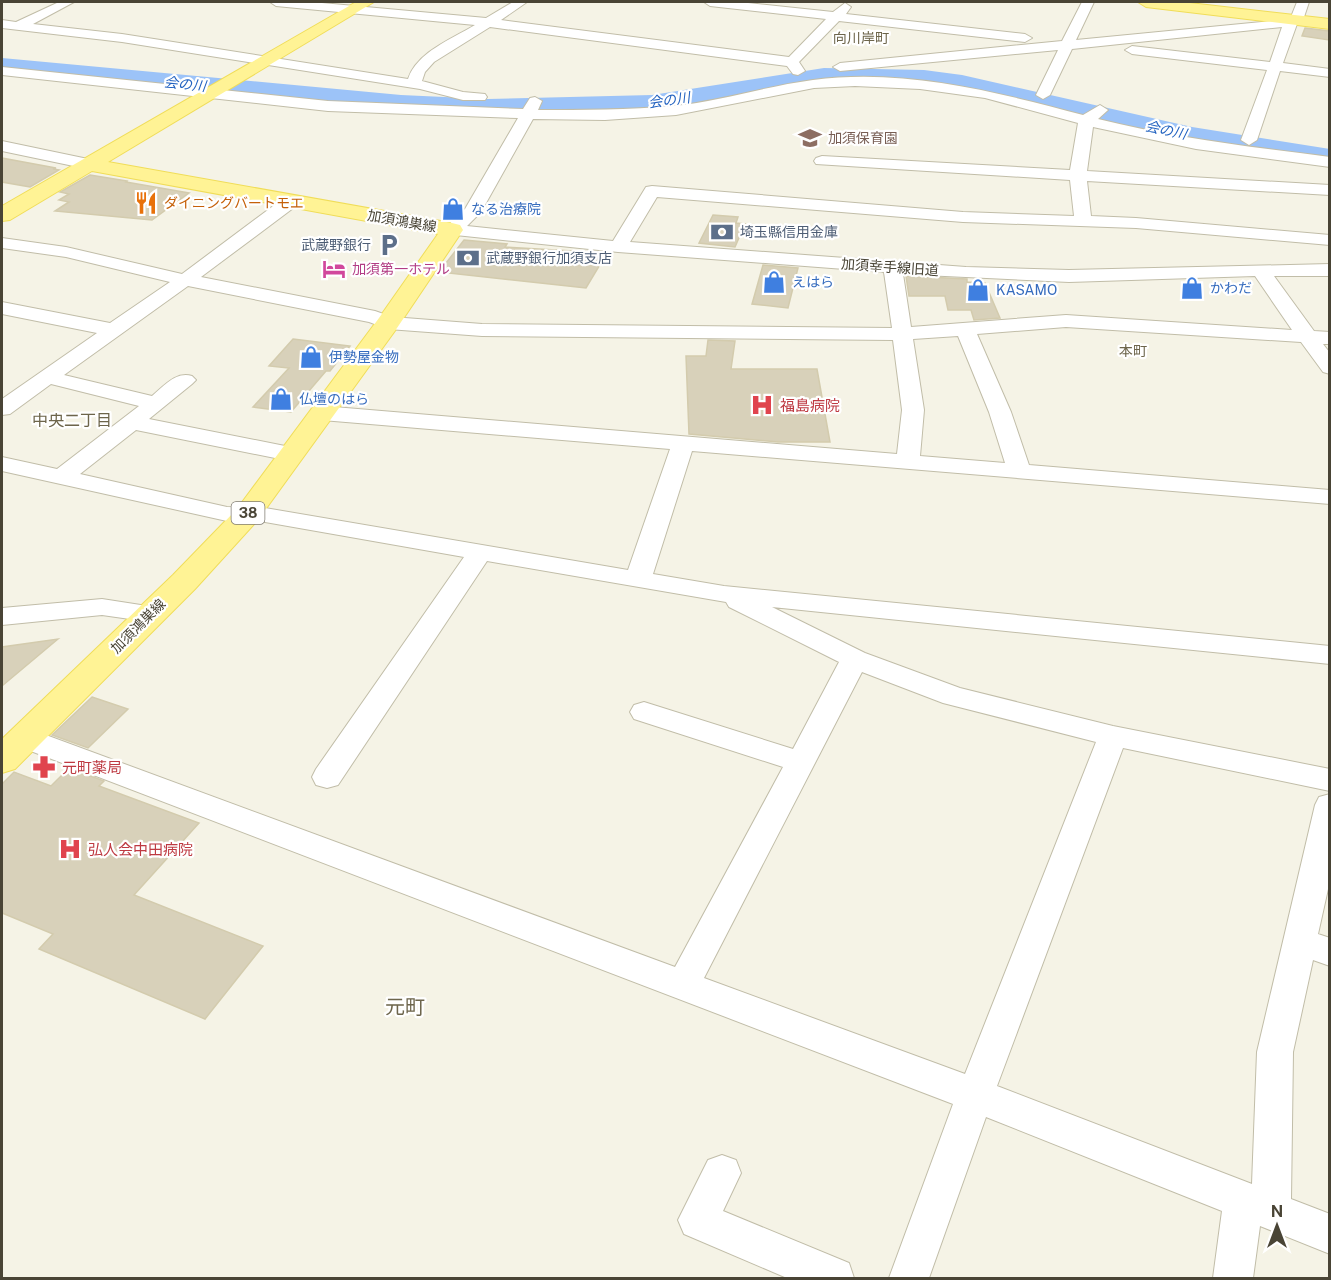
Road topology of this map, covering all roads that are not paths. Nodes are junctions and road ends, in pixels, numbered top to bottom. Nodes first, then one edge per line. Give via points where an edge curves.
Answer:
1 (68, 2) edge
2 (276, 2) edge
3 (521, 2) edge
4 (710, 2) edge
5 (849, 2) edge
6 (1088, 2) edge
7 (1146, 2) edge
8 (1303, 2) edge
9 (359, 5) edge
10 (835, 16) junction
11 (1294, 21) junction
12 (485, 22) junction
13 (2, 24) edge
14 (1329, 24) edge
15 (18, 26) junction
16 (2, 33) edge
17 (1072, 44) junction
18 (2, 58) edge
19 (266, 60) junction
20 (795, 66) junction
21 (1276, 67) junction
22 (2, 71) edge
23 (856, 72) junction
24 (1329, 73) edge
25 (775, 75) dead end
26 (414, 84) junction
27 (217, 88) junction
28 (452, 94) junction
29 (1043, 95) junction
30 (602, 99) dead end
31 (532, 107) junction
32 (1134, 117) dead end
33 (1086, 120) junction
34 (1249, 140) junction
35 (2, 147) edge
36 (831, 147) dead end
37 (1329, 150) edge
38 (1329, 162) edge
39 (88, 164) junction
40 (819, 172) junction
41 (1078, 175) junction
42 (1329, 190) edge
43 (290, 202) junction
44 (814, 206) junction
45 (2, 214) edge
46 (1083, 221) junction
47 (452, 230) junction
48 (1329, 240) edge
49 (2, 243) edge
50 (618, 247) junction
51 (893, 267) junction
52 (1260, 270) junction
53 (1329, 270) edge
54 (185, 280) junction
55 (2, 308) edge
56 (388, 323) junction
57 (964, 329) junction
58 (113, 330) junction
59 (901, 334) junction
60 (1308, 338) junction
61 (1329, 338) edge
62 (1329, 368) edge
63 (47, 377) junction
64 (185, 380) dead end
65 (155, 403) junction
66 (2, 409) edge
67 (322, 413) junction
68 (131, 422) junction
69 (683, 444) junction
70 (290, 454) junction
71 (908, 463) junction
72 (2, 464) edge
73 (1020, 472) junction
74 (63, 476) junction
75 (1329, 497) edge
76 (247, 515) junction
77 (480, 552) junction
78 (638, 579) junction
79 (724, 594) junction
80 (151, 614) junction
81 (2, 617) edge
82 (1329, 656) edge
83 (855, 659) junction
84 (644, 712) dead end
85 (1113, 736) junction
86 (25, 738) junction
87 (2, 760) edge
88 (801, 762) junction
89 (327, 777) dead end
90 (1329, 780) edge
91 (1329, 806) edge
92 (1314, 947) edge
93 (684, 985) junction
94 (975, 1095) junction
95 (722, 1173) dead end
96 (1257, 1206) junction
97 (1329, 1234) edge
98 (834, 1278) edge
99 (909, 1278) edge
100 (1233, 1278) edge

1 - 15 street
2 - 9 street
3 - 12 street
4 - 10 street
5 - 10 street
6 - 17 street
7 - 11 main road
8 - 11 street
9 - 12 street
9 - 19 main road
10 - 17 street
10 - 20 street
11 - 14 main road
11 - 17 street
11 - 21 street
12 - 20 street
12 - 26 street via 429,58 418,71
13 - 15 street
15 - 16 street
15 - 19 street
17 - 21 street
17 - 23 street
17 - 29 street
18 - 27 street
19 - 26 street
19 - 27 main road
20 - 23 street
20 - 25 street
21 - 24 street
21 - 34 street
22 - 27 street
23 - 29 street via 922,72
23 - 31 street via 676,110 605,115
23 - 33 street via 986,94
26 - 28 street
27 - 28 street
27 - 31 street via 328,106
27 - 39 main road
28 - 31 street
29 - 33 street via 1107,110
30 - 31 street
31 - 47 street via 472,212
32 - 34 street
33 - 38 street via 1196,144
33 - 41 street
34 - 37 street
35 - 39 street
36 - 40 street
39 - 43 main road, 加須鴻巣線
39 - 45 main road
40 - 41 street
40 - 44 street
41 - 42 street
41 - 46 street
43 - 47 main road, 加須鴻巣線
43 - 54 street
44 - 46 street
44 - 50 street via 652,191
46 - 48 street
47 - 50 street, 加須幸手線旧道
47 - 56 main road, 加須鴻巣線 / 38
49 - 54 street via 66,252
50 - 51 street, 加須幸手線旧道
51 - 52 street, 加須幸手線旧道 via 1069,276
51 - 59 street
52 - 53 street, 加須幸手線旧道
52 - 60 street
54 - 56 street via 375,317
54 - 58 street
55 - 58 street
56 - 59 street via 482,330
56 - 67 main road, 加須鴻巣線 / 38
57 - 59 street
57 - 60 street via 1066,321
57 - 73 street via 1000,412
58 - 63 street
59 - 71 street via 913,410
60 - 61 street
60 - 62 street
63 - 65 street
63 - 66 street
64 - 65 street
65 - 68 street
67 - 69 street
67 - 70 main road, 加須鴻巣線 / 38
68 - 70 street
68 - 74 street
69 - 71 street
69 - 78 street
70 - 76 main road, 加須鴻巣線 / 38
71 - 73 street
72 - 74 street
73 - 75 street
74 - 76 street via 227,514
76 - 77 street
76 - 80 main road, 加須鴻巣線 / 38
77 - 78 street
77 - 89 street
78 - 79 street
79 - 82 street
79 - 83 street
80 - 81 street via 102,607
80 - 86 main road, 加須鴻巣線 / 38
83 - 85 street via 953,696
83 - 88 street
84 - 88 street
85 - 90 street
85 - 94 street
86 - 87 main road, 加須鴻巣線 / 38
86 - 93 street
88 - 93 street
91 - 92 street
92 - 96 street via 1275,1052
93 - 94 street
94 - 96 street
94 - 99 street
95 - 98 street via 698,1220
96 - 97 street
96 - 100 street

